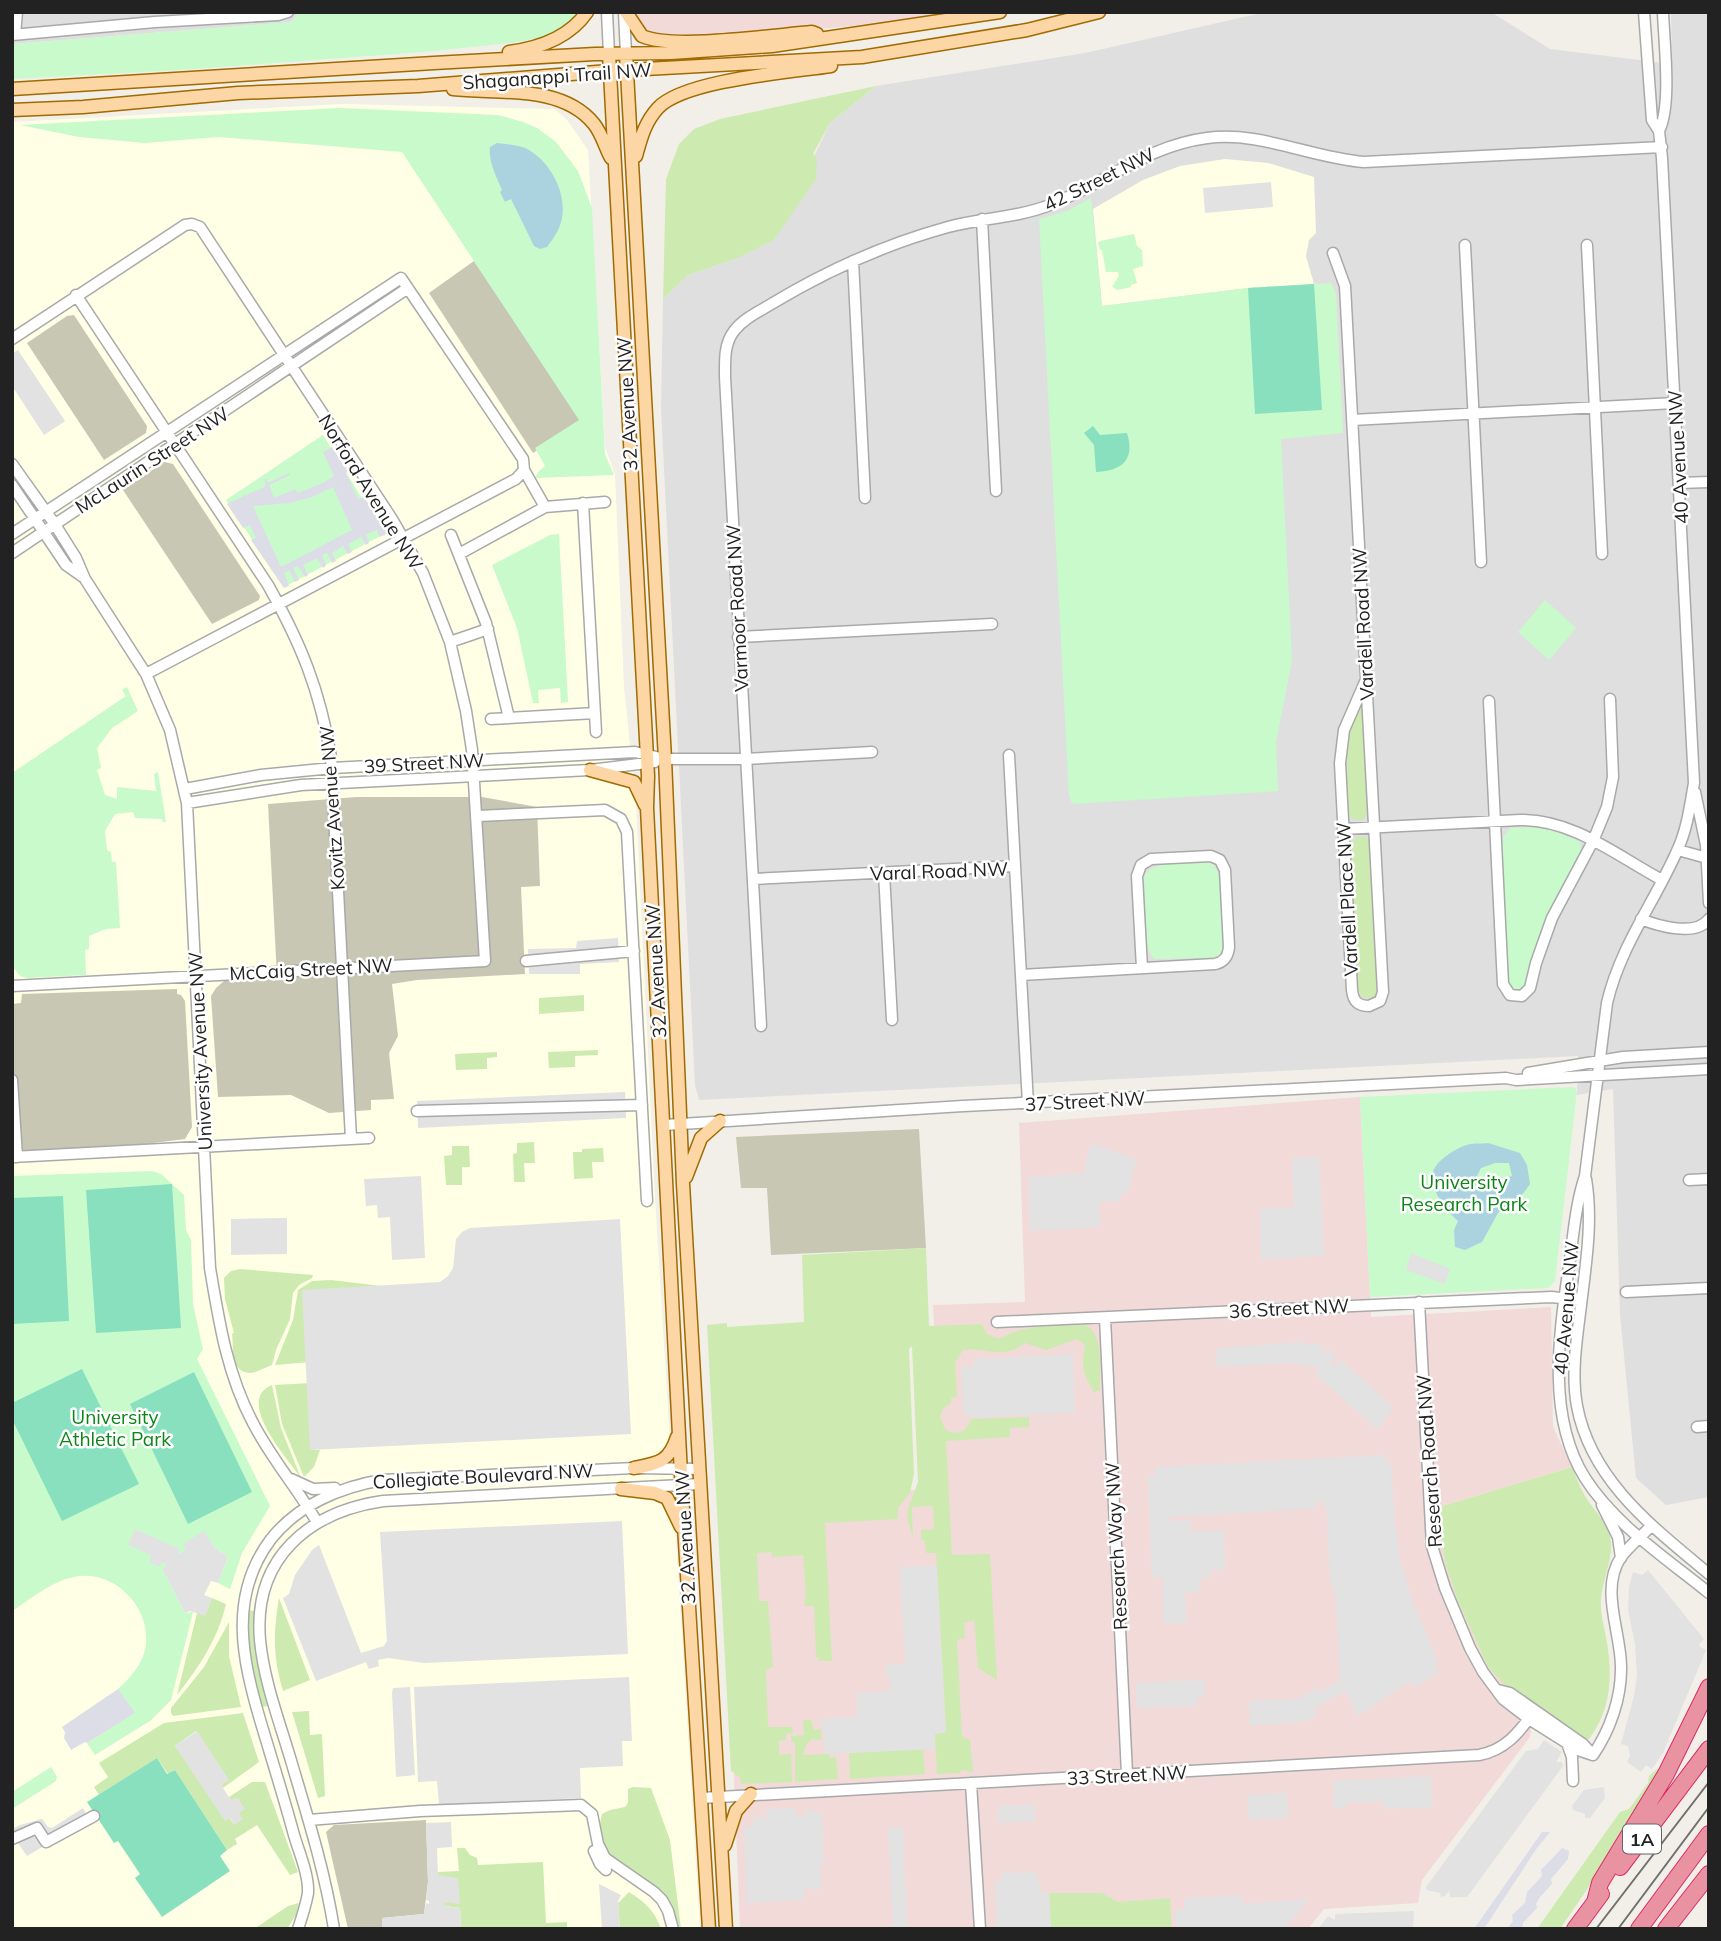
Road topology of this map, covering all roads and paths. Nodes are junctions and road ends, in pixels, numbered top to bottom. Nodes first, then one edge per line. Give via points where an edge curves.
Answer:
1 (17, 12) edge
2 (288, 12) edge
3 (587, 12) edge
4 (607, 12) edge
5 (625, 12) edge
6 (1000, 12) edge
7 (1099, 12) edge
8 (1644, 12) edge
9 (1663, 12) edge
10 (155, 17) edge
11 (14, 34) edge
12 (827, 38) junction
13 (608, 54) junction
14 (626, 54) junction
15 (862, 57) junction
16 (434, 63) junction
17 (628, 70) junction
18 (609, 71) junction
19 (418, 86) junction
20 (12, 89) edge
21 (12, 110) edge
22 (1659, 131) junction
23 (1662, 147) junction
24 (614, 163) junction
25 (633, 170) junction
26 (982, 219) junction
27 (1465, 245) dead end
28 (1587, 245) dead end
29 (1333, 253) dead end
30 (853, 261) junction
31 (404, 283) junction
32 (76, 295) junction
33 (730, 337) joint
34 (12, 339) edge
35 (283, 355) junction
36 (292, 368) junction
37 (1675, 403) junction
38 (1595, 407) junction
39 (1474, 414) junction
40 (1352, 420) junction
41 (167, 433) junction
42 (175, 444) junction
43 (12, 464) edge
44 (524, 470) junction
45 (1709, 482) edge
46 (1679, 483) junction
47 (12, 485) edge
48 (996, 491) dead end
49 (865, 498) dead end
50 (605, 502) dead end
51 (583, 503) junction
52 (545, 507) junction
53 (47, 512) junction
54 (36, 519) junction
55 (54, 523) junction
56 (43, 532) junction
57 (12, 534) edge
58 (451, 535) dead end
59 (403, 538) junction
60 (12, 553) edge
61 (459, 554) junction
62 (1602, 554) dead end
63 (1481, 562) dead end
64 (85, 579) junction
65 (278, 604) junction
66 (992, 624) dead end
67 (488, 629) junction
68 (738, 637) junction
69 (450, 642) junction
70 (146, 674) junction
71 (1365, 682) junction
72 (1610, 699) dead end
73 (1489, 701) dead end
74 (595, 713) junction
75 (509, 718) junction
76 (491, 719) dead end
77 (596, 732) dead end
78 (872, 752) dead end
79 (1009, 755) dead end
80 (646, 759) junction
81 (664, 759) junction
82 (745, 759) junction
83 (474, 761) junction
84 (332, 768) junction
85 (590, 770) junction
86 (475, 775) junction
87 (333, 782) junction
88 (1694, 783) junction
89 (185, 789) junction
90 (187, 803) junction
91 (647, 808) junction
92 (478, 816) junction
93 (1495, 821) junction
94 (1375, 828) junction
95 (1343, 829) junction
96 (1592, 841) junction
97 (1678, 850) junction
98 (1707, 859) junction
99 (1015, 866) junction
100 (884, 873) junction
101 (753, 879) junction
102 (1662, 880) junction
103 (1709, 903) edge
104 (1641, 919) junction
105 (1709, 919) edge
106 (634, 951) junction
107 (485, 961) joint
108 (526, 961) dead end
109 (342, 968) junction
110 (1142, 968) junction
111 (196, 975) junction
112 (1021, 975) junction
113 (12, 986) edge
114 (892, 1020) dead end
115 (761, 1026) dead end
116 (1709, 1052) edge
117 (1599, 1063) junction
118 (1709, 1069) edge
119 (1597, 1076) junction
120 (1506, 1078) junction
121 (12, 1080) edge
122 (1028, 1104) junction
123 (642, 1105) junction
124 (417, 1111) dead end
125 (720, 1121) junction
126 (681, 1123) junction
127 (664, 1125) junction
128 (369, 1138) dead end
129 (351, 1139) junction
130 (205, 1146) junction
131 (14, 1157) edge
132 (1586, 1176) junction
133 (1709, 1179) edge
134 (1689, 1180) dead end
135 (683, 1184) junction
136 (647, 1201) dead end
137 (1709, 1288) edge
138 (1626, 1292) dead end
139 (1564, 1298) junction
140 (1581, 1300) junction
141 (1419, 1302) junction
142 (1105, 1318) junction
143 (997, 1322) dead end
144 (680, 1430) junction
145 (635, 1468) junction
146 (700, 1468) junction
147 (681, 1469) junction
148 (288, 1477) junction
149 (700, 1484) junction
150 (355, 1485) junction
151 (682, 1485) junction
152 (621, 1489) junction
153 (1597, 1494) junction
154 (308, 1506) junction
155 (317, 1522) junction
156 (1651, 1526) junction
157 (685, 1534) junction
158 (1640, 1538) junction
159 (1621, 1558) junction
160 (1709, 1574) edge
161 (1709, 1593) edge
162 (1709, 1687) edge
163 (1532, 1715) junction
164 (1567, 1743) junction
165 (1709, 1749) edge
166 (1593, 1755) junction
167 (1127, 1774) junction
168 (1573, 1781) dead end
169 (971, 1783) junction
170 (751, 1794) junction
171 (719, 1796) junction
172 (701, 1798) junction
173 (94, 1816) dead end
174 (309, 1820) junction
175 (593, 1824) junction
176 (1709, 1834) edge
177 (12, 1839) edge
178 (722, 1856) junction
179 (606, 1870) dead end
180 (1709, 1874) edge
181 (1595, 1902) junction
182 (298, 1929) edge
183 (334, 1929) edge
184 (673, 1929) edge
185 (709, 1929) edge
186 (726, 1929) edge
187 (980, 1929) edge
188 (1575, 1929) edge
189 (1639, 1929) edge
190 (1667, 1929) edge

1 - 11 street
2 - 10 street
3 - 16 main road via 568,33 535,47
4 - 13 street, 32 Avenue NW
5 - 12 main road via 649,40 811,32
5 - 14 street, 32 Avenue NW
6 - 12 main road, Shaganappi Trail NW
7 - 15 main road, Shaganappi Trail NW via 1027,30
8 - 22 street, 40 Avenue NW via 1652,120
9 - 22 street, 40 Avenue NW via 1665,107
10 - 11 street
12 - 14 main road, Shaganappi Trail NW via 772,46
13 - 14 main road, Shaganappi Trail NW
13 - 16 main road, Shaganappi Trail NW
13 - 18 main road, 32 Avenue NW
14 - 17 main road, 32 Avenue NW
15 - 17 main road, Shaganappi Trail NW
15 - 25 main road via 853,63 715,84 669,99 643,130
16 - 20 main road, Shaganappi Trail NW
17 - 18 main road, Shaganappi Trail NW
17 - 25 main road, 32 Avenue NW
18 - 19 main road, Shaganappi Trail NW
18 - 24 main road, 32 Avenue NW
19 - 21 main road, Shaganappi Trail NW via 238,93
19 - 24 main road via 527,94 561,102 590,119
22 - 23 street, 40 Avenue NW
23 - 26 street, 42 Street NW via 1364,162 1263,141 1211,137 1150,153 1042,208
23 - 37 street, 40 Avenue NW
24 - 80 main road, 32 Avenue NW
25 - 81 main road, 32 Avenue NW
26 - 30 street, 42 Street NW via 884,247
26 - 48 street
27 - 39 street
28 - 38 street
29 - 40 street, Vardell Road NW via 1345,286
30 - 33 street, 42 Street NW via 749,317
30 - 49 street
31 - 35 street, McLaurin Street NW
31 - 36 street, McLaurin Street NW
31 - 44 street via 523,459
32 - 34 street
32 - 35 street, Norford Avenue NW via 192,224 205,234
32 - 41 street, Kovitz Avenue NW
33 - 68 street, Varmoor Road NW via 725,377
35 - 36 street, Norford Avenue NW
35 - 41 street, McLaurin Street NW
36 - 42 street, McLaurin Street NW
36 - 59 street, Norford Avenue NW
37 - 38 street
37 - 46 street, 40 Avenue NW
38 - 39 street
38 - 62 street
39 - 40 street
39 - 63 street
40 - 71 street, Vardell Road NW
41 - 42 street, Kovitz Avenue NW
41 - 53 street, McLaurin Street NW
42 - 55 street, McLaurin Street NW
42 - 65 street, Kovitz Avenue NW
43 - 53 street, University Avenue NW
44 - 52 street
44 - 59 street via 516,479
45 - 46 street
46 - 88 street, 40 Avenue NW
47 - 54 street, University Avenue NW
50 - 51 street
51 - 52 street
51 - 74 street
52 - 61 street
53 - 54 street, McLaurin Street NW
53 - 55 street, University Avenue NW
54 - 56 street, University Avenue NW
54 - 57 street, McLaurin Street NW
55 - 56 street, McLaurin Street NW
55 - 64 street, University Avenue NW
56 - 60 street, McLaurin Street NW
56 - 64 street, University Avenue NW via 66,565
58 - 61 street
59 - 65 street
59 - 69 street, Norford Avenue NW via 423,573
61 - 67 street
64 - 70 street, University Avenue NW
65 - 70 street
65 - 84 street, Kovitz Avenue NW via 311,673 325,717
66 - 68 street
67 - 69 street
67 - 75 street
68 - 82 street, Varmoor Road NW
69 - 83 street, Norford Avenue NW
70 - 89 street, University Avenue NW via 170,730
71 - 94 street, Vardell Road NW
71 - 95 street, Vardell Place NW via 1341,743
72 - 96 street via 1613,777 1607,807
73 - 93 street
74 - 75 street
74 - 77 street
75 - 76 street
78 - 82 street, 39 Street NW
79 - 99 street
80 - 81 street, 39 Street NW
80 - 83 street, 39 Street NW
80 - 85 street, 39 Street NW
80 - 91 main road, 32 Avenue NW
81 - 82 street, 39 Street NW
81 - 126 main road, 32 Avenue NW
82 - 101 street, Varmoor Road NW
83 - 84 street, 39 Street NW
83 - 86 street, Norford Avenue NW
84 - 87 street, Kovitz Avenue NW
84 - 89 street, 39 Street NW
85 - 86 street, 39 Street NW
85 - 91 main road via 634,782
86 - 87 street, 39 Street NW
86 - 92 street, Norford Avenue NW
87 - 90 street, 39 Street NW
87 - 109 street, Kovitz Avenue NW
88 - 97 street, 40 Avenue NW
88 - 98 street, 40 Avenue NW
89 - 90 street, University Avenue NW
90 - 111 street, University Avenue NW
91 - 127 main road, 32 Avenue NW
92 - 106 street via 606,810 621,819 627,832
92 - 107 street, Norford Avenue NW
93 - 94 street
93 - 96 street via 1544,821
93 - 96 street via 1503,984 1514,997 1530,988 1552,918
94 - 95 street
94 - 95 street, Vardell Place NW via 1383,992 1380,1001 1369,1006 1353,999
96 - 102 street
97 - 98 street
97 - 102 street, 40 Avenue NW
98 - 103 street, 40 Avenue NW
99 - 100 street, Varal Road NW
99 - 112 street, Varal Road NW
100 - 101 street, Varal Road NW
100 - 114 street
101 - 115 street, Varmoor Road NW
102 - 104 street, 40 Avenue NW
104 - 105 street via 1666,928 1700,926
104 - 117 street, 40 Avenue NW via 1612,980
106 - 108 street
106 - 123 street
107 - 109 street, McCaig Street NW
109 - 111 street, McCaig Street NW
109 - 129 street, Kovitz Avenue NW
110 - 110 street via 1215,964 1226,957 1225,870 1220,860 1211,856 1151,859 1141,865
110 - 112 street
111 - 113 street, McCaig Street NW
111 - 130 street, University Avenue NW
112 - 122 street, Varal Road NW
116 - 117 street, 37 Street NW via 1623,1057
117 - 119 street, 40 Avenue NW
117 - 120 street, 37 Street NW
118 - 119 street, 37 Street NW
119 - 120 street, 37 Street NW
119 - 132 street, 40 Avenue NW
120 - 122 street, 37 Street NW
121 - 131 street
122 - 125 street, 37 Street NW
123 - 124 street
123 - 136 street
125 - 126 street, 37 Street NW
125 - 135 main road via 701,1138
126 - 127 street, 37 Street NW
126 - 135 main road, 32 Avenue NW
127 - 144 main road, 32 Avenue NW
128 - 129 street
129 - 130 street
130 - 131 street
130 - 148 street, University Avenue NW via 210,1268 224,1348 252,1422
132 - 139 street, 40 Avenue NW via 1577,1200
132 - 140 street, 40 Avenue NW via 1590,1203
133 - 134 street
135 - 146 main road, 32 Avenue NW
137 - 138 street
139 - 140 street, 36 Street NW
139 - 141 street, 36 Street NW
139 - 153 street, 40 Avenue NW via 1559,1365 1562,1411 1574,1455
140 - 156 street, 40 Avenue NW via 1575,1381 1582,1427 1601,1468
141 - 142 street, 36 Street NW
141 - 163 street, Research Road NW via 1432,1546 1445,1588 1483,1672 1503,1699
142 - 143 street, 36 Street NW
142 - 167 street, Research Way NW
144 - 145 main road via 670,1455
144 - 147 main road, 32 Avenue NW
145 - 147 street, Collegiate Boulevard NW
145 - 150 street, Collegiate Boulevard NW via 401,1478
146 - 147 street, Collegiate Boulevard NW
146 - 149 main road, 32 Avenue NW
147 - 151 main road, 32 Avenue NW
148 - 150 street via 316,1490
148 - 154 street, University Avenue NW
149 - 151 street, Collegiate Boulevard NW
149 - 171 main road, 32 Avenue NW
150 - 154 street, Collegiate Boulevard NW
151 - 152 street, Collegiate Boulevard NW
151 - 157 main road, 32 Avenue NW
152 - 155 street, Collegiate Boulevard NW via 393,1499 340,1511
152 - 157 main road via 667,1498
153 - 158 street, 40 Avenue NW
153 - 159 street via 1618,1537
154 - 155 street, University Avenue NW
154 - 182 street, Collegiate Boulevard NW via 284,1525 260,1557 245,1594 241,1628 249,1681 308,1890
155 - 174 street, Collegiate Boulevard NW via 294,1540 277,1562 264,1592 260,1621 268,1684
156 - 158 street
156 - 160 street, 40 Avenue NW
157 - 172 main road, 32 Avenue NW
158 - 159 street
158 - 161 street, 40 Avenue NW
159 - 166 street via 1611,1601 1620,1682 1604,1739
162 - 181 highway via 1666,1774 1600,1883
163 - 164 street, Research Road NW
163 - 166 street, Research Road NW via 1583,1744
163 - 167 street, 33 Street NW via 1503,1747 1479,1755
164 - 166 street, Research Road NW
164 - 168 street
165 - 181 highway, 1A
167 - 169 street, 33 Street NW
169 - 170 street, 33 Street NW
169 - 187 street
170 - 171 street, 33 Street NW
170 - 178 main road via 731,1821
171 - 172 street, 33 Street NW
171 - 178 main road, 32 Avenue NW
172 - 185 main road, 32 Avenue NW
173 - 177 street via 46,1842 37,1828
174 - 175 street via 581,1805 592,1815
174 - 183 street, Collegiate Boulevard NW
175 - 179 street via 595,1855
175 - 184 street via 601,1853 662,1900
176 - 189 highway, 1A
178 - 186 main road, 32 Avenue NW
180 - 190 highway
181 - 188 highway, 1A

